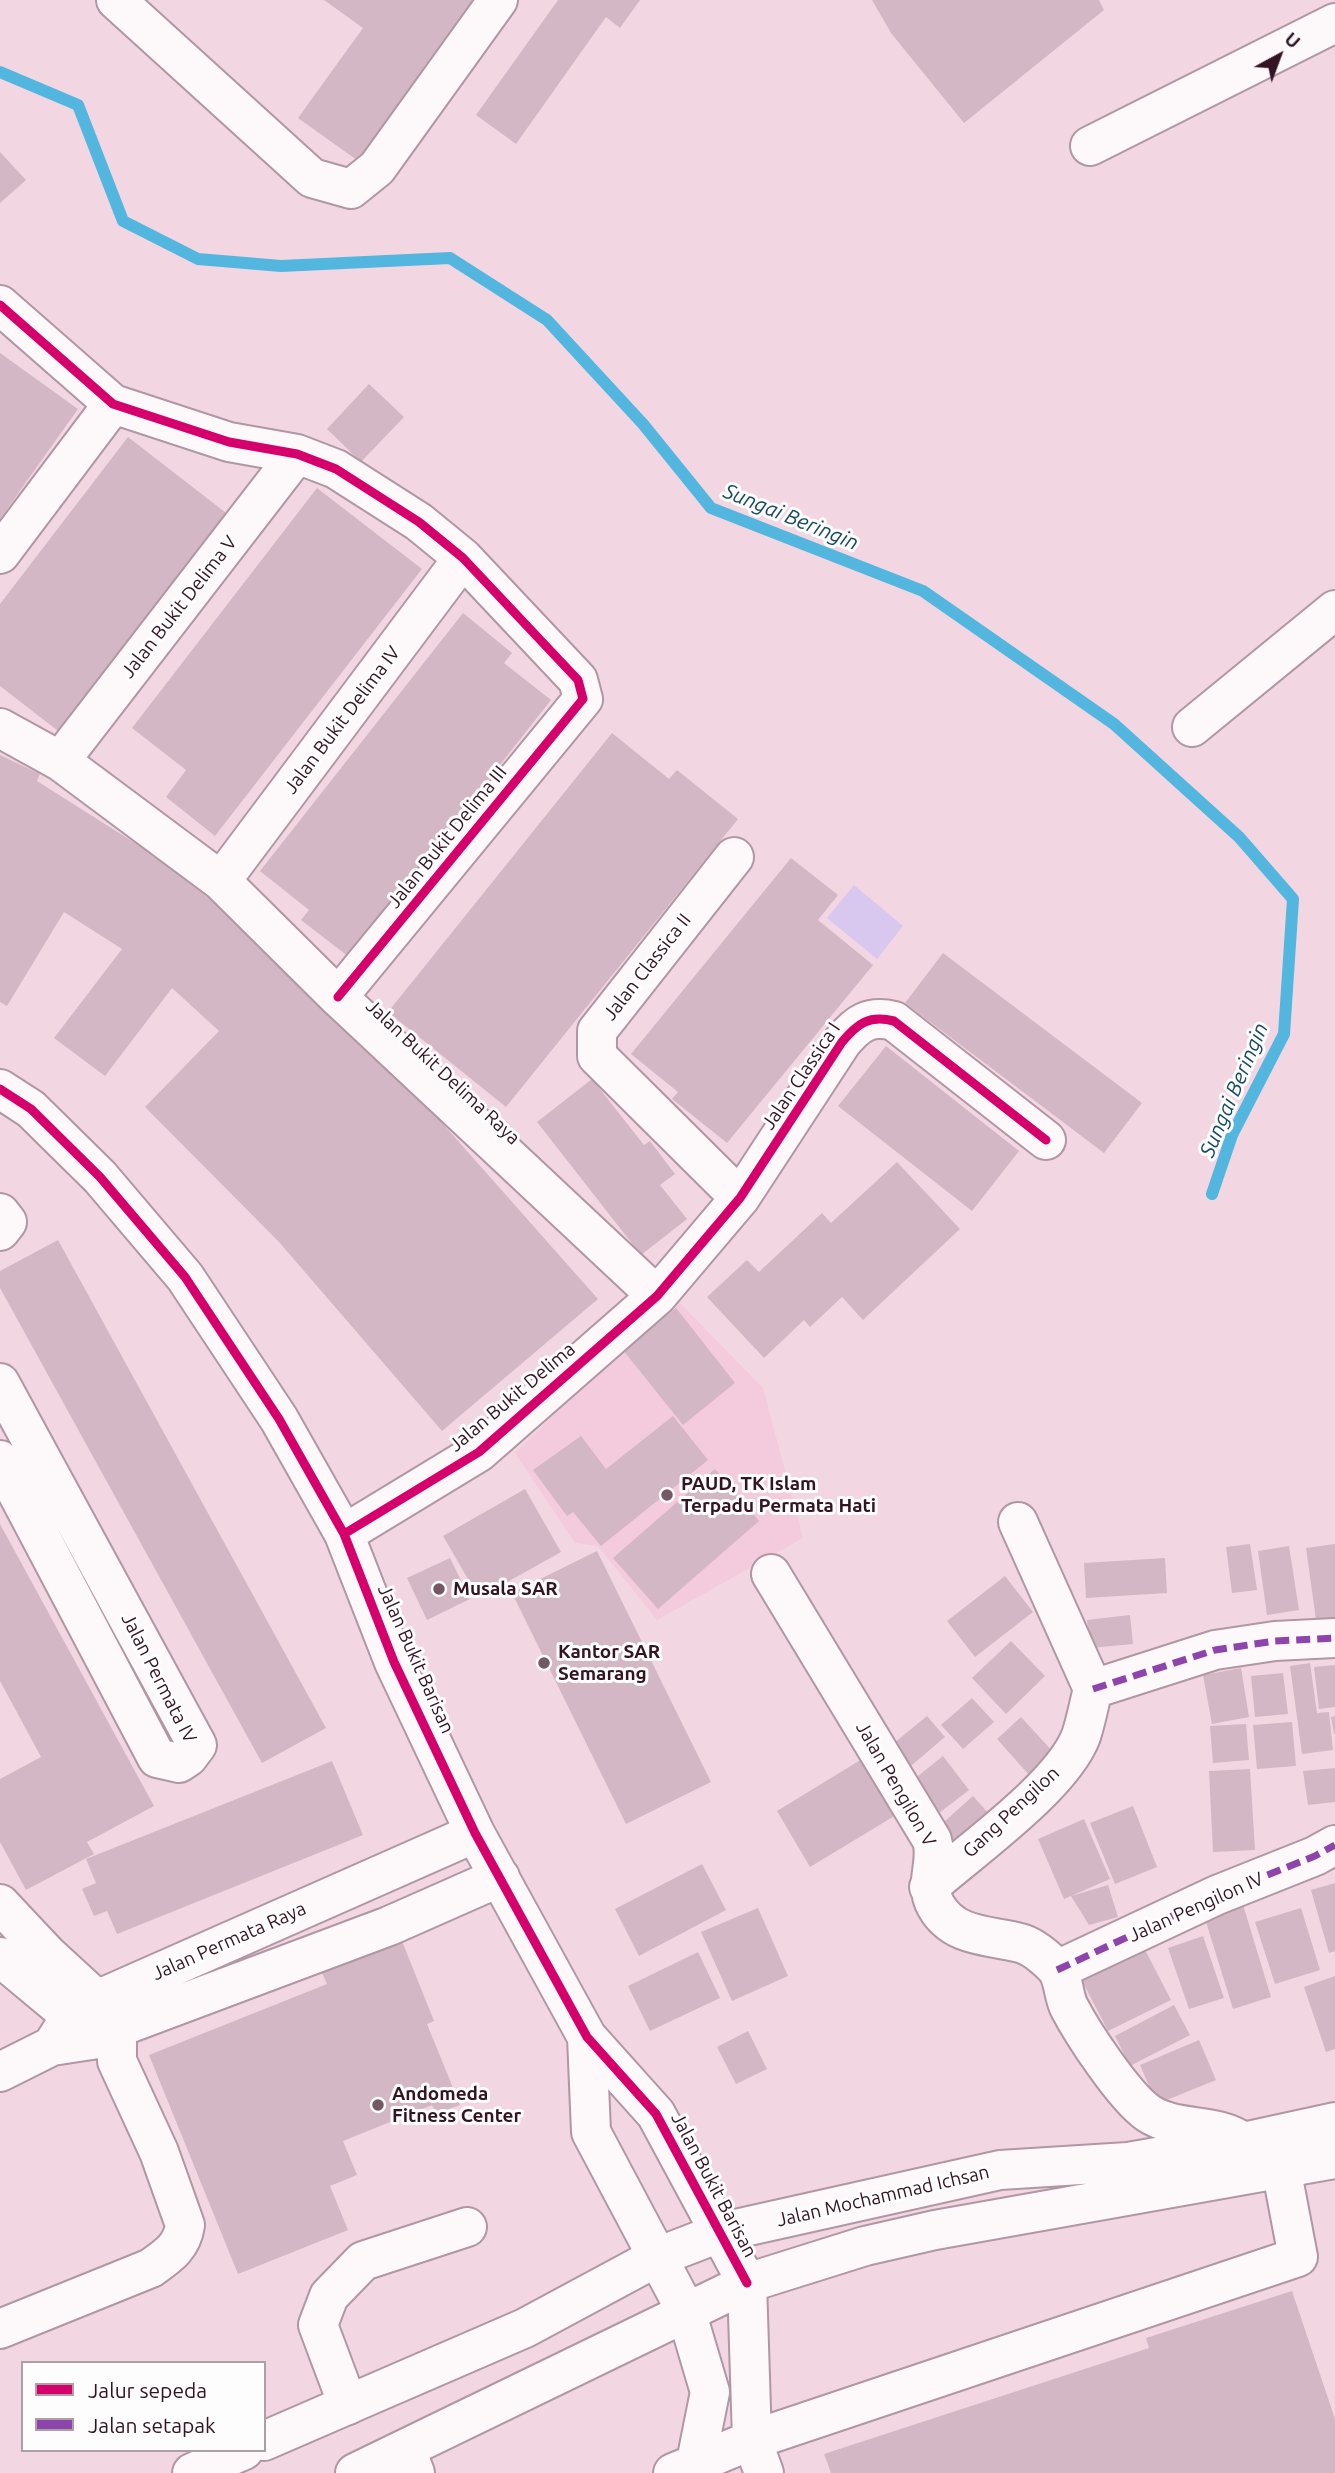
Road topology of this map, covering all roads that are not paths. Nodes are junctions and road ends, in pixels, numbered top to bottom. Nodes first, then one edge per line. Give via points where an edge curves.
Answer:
1 (116, 0) edge
2 (498, 0) edge
3 (1335, 23) edge
4 (1090, 146) dead end
5 (0, 305) edge
6 (113, 404) junction
7 (297, 454) junction
8 (0, 554) edge
9 (463, 558) junction
10 (1335, 610) edge
11 (1192, 727) dead end
12 (0, 728) edge
13 (60, 761) junction
14 (734, 857) dead end
15 (221, 881) junction
16 (338, 997) junction
17 (0, 1089) edge
18 (1046, 1140) dead end
19 (740, 1198) junction
20 (657, 1296) junction
21 (0, 1383) edge
22 (0, 1460) edge
23 (72, 1516) junction
24 (1018, 1522) dead end
25 (36, 1529) junction
26 (344, 1534) junction
27 (771, 1574) dead end
28 (1335, 1638) edge
29 (1093, 1689) junction
30 (475, 1833) junction
31 (1335, 1845) edge
32 (500, 1877) junction
33 (929, 1887) junction
34 (0, 1904) edge
35 (0, 1957) edge
36 (1058, 1970) junction
37 (92, 2032) junction
38 (587, 2038) junction
39 (0, 2072) edge
40 (1335, 2122) edge
41 (1262, 2155) junction
42 (1335, 2159) edge
43 (467, 2227) dead end
44 (722, 2232) junction
45 (657, 2257) junction
46 (747, 2283) junction
47 (686, 2311) junction
48 (0, 2329) edge
49 (348, 2405) junction
50 (266, 2440) edge
51 (239, 2452) edge
52 (758, 2457) edge
53 (411, 2462) edge
54 (690, 2469) edge
55 (192, 2473) edge
56 (355, 2473) edge

1 - 2 street via 312,178 351,189 377,168
3 - 4 street
5 - 6 street
6 - 7 street via 229,442
6 - 8 street
7 - 9 street via 357,482 419,522
7 - 13 street, Jalan Bukit Delima V
9 - 15 street, Jalan Bukit Delima IV
9 - 16 street, Jalan Bukit Delima III via 568,668 578,680 583,698
10 - 11 street
12 - 13 street, Jalan Bukit Delima Raya
13 - 15 street, Jalan Bukit Delima Raya
14 - 19 street, Jalan Classica II via 597,1031 594,1049
15 - 16 street, Jalan Bukit Delima Raya
16 - 20 street, Jalan Bukit Delima Raya
17 - 26 street, Jalan Bukit Barisan via 31,1110 100,1177 185,1277 279,1419
18 - 19 street, Jalan Classica I via 894,1021 878,1017 859,1023 842,1042
19 - 20 street, Jalan Classica I
20 - 26 street, Jalan Bukit Delima via 479,1452
21 - 23 street, Jalan Permata IV
22 - 25 street, Jalan Permata IV
23 - 25 street
23 - 25 street, Jalan Permata IV via 197,1745 179,1763 158,1758
24 - 29 street
26 - 30 street, Jalan Bukit Barisan via 394,1662
27 - 33 street, Jalan Pengilon V via 932,1840 936,1851
28 - 29 street via 1214,1650
29 - 33 street, Gang Pengilon via 1080,1737 1068,1758 1038,1792
30 - 32 street, Jalan Bukit Barisan
30 - 37 street, Jalan Permata Raya
31 - 36 street, Jalan Pengilon IV
32 - 37 street, Jalan Permata Raya via 389,1926
32 - 38 street, Jalan Bukit Barisan
33 - 36 street via 936,1907 955,1926 976,1936 1023,1943
34 - 37 street via 47,1954
35 - 37 street
36 - 41 street via 1069,2006 1126,2090 1149,2113 1171,2123 1230,2134
37 - 39 street, Jalan Permata Raya
37 - 48 street via 159,2152 186,2225 184,2237 173,2253 151,2268
38 - 44 street, Jalan Bukit Barisan via 656,2114
38 - 45 street, Jalan Bukit Barisan via 591,2132
40 - 41 street, Jalan Mochammad Ichsan
41 - 42 street, Jalan Mochammad Ichsan
41 - 44 street, Jalan Mochammad Ichsan via 1000,2170
41 - 46 street, Jalan Mochammad Ichsan via 865,2246
41 - 52 street via 1298,2257
43 - 49 street via 363,2261 329,2296 318,2325
44 - 45 street, Jalan Mochammad Ichsan
44 - 46 street, Jalan Bukit Barisan
45 - 47 street, Jalan Bukit Barisan
45 - 49 street, Jalan Mochammad Ichsan via 525,2328
46 - 47 street, Jalan Mochammad Ichsan
46 - 52 street
47 - 53 street, Jalan Mochammad Ichsan
47 - 54 street, Jalan Bukit Barisan via 710,2392
49 - 50 street, Jalan Mochammad Ichsan
51 - 55 street
52 - 54 street
53 - 56 street, Jalan Mochammad Ichsan

